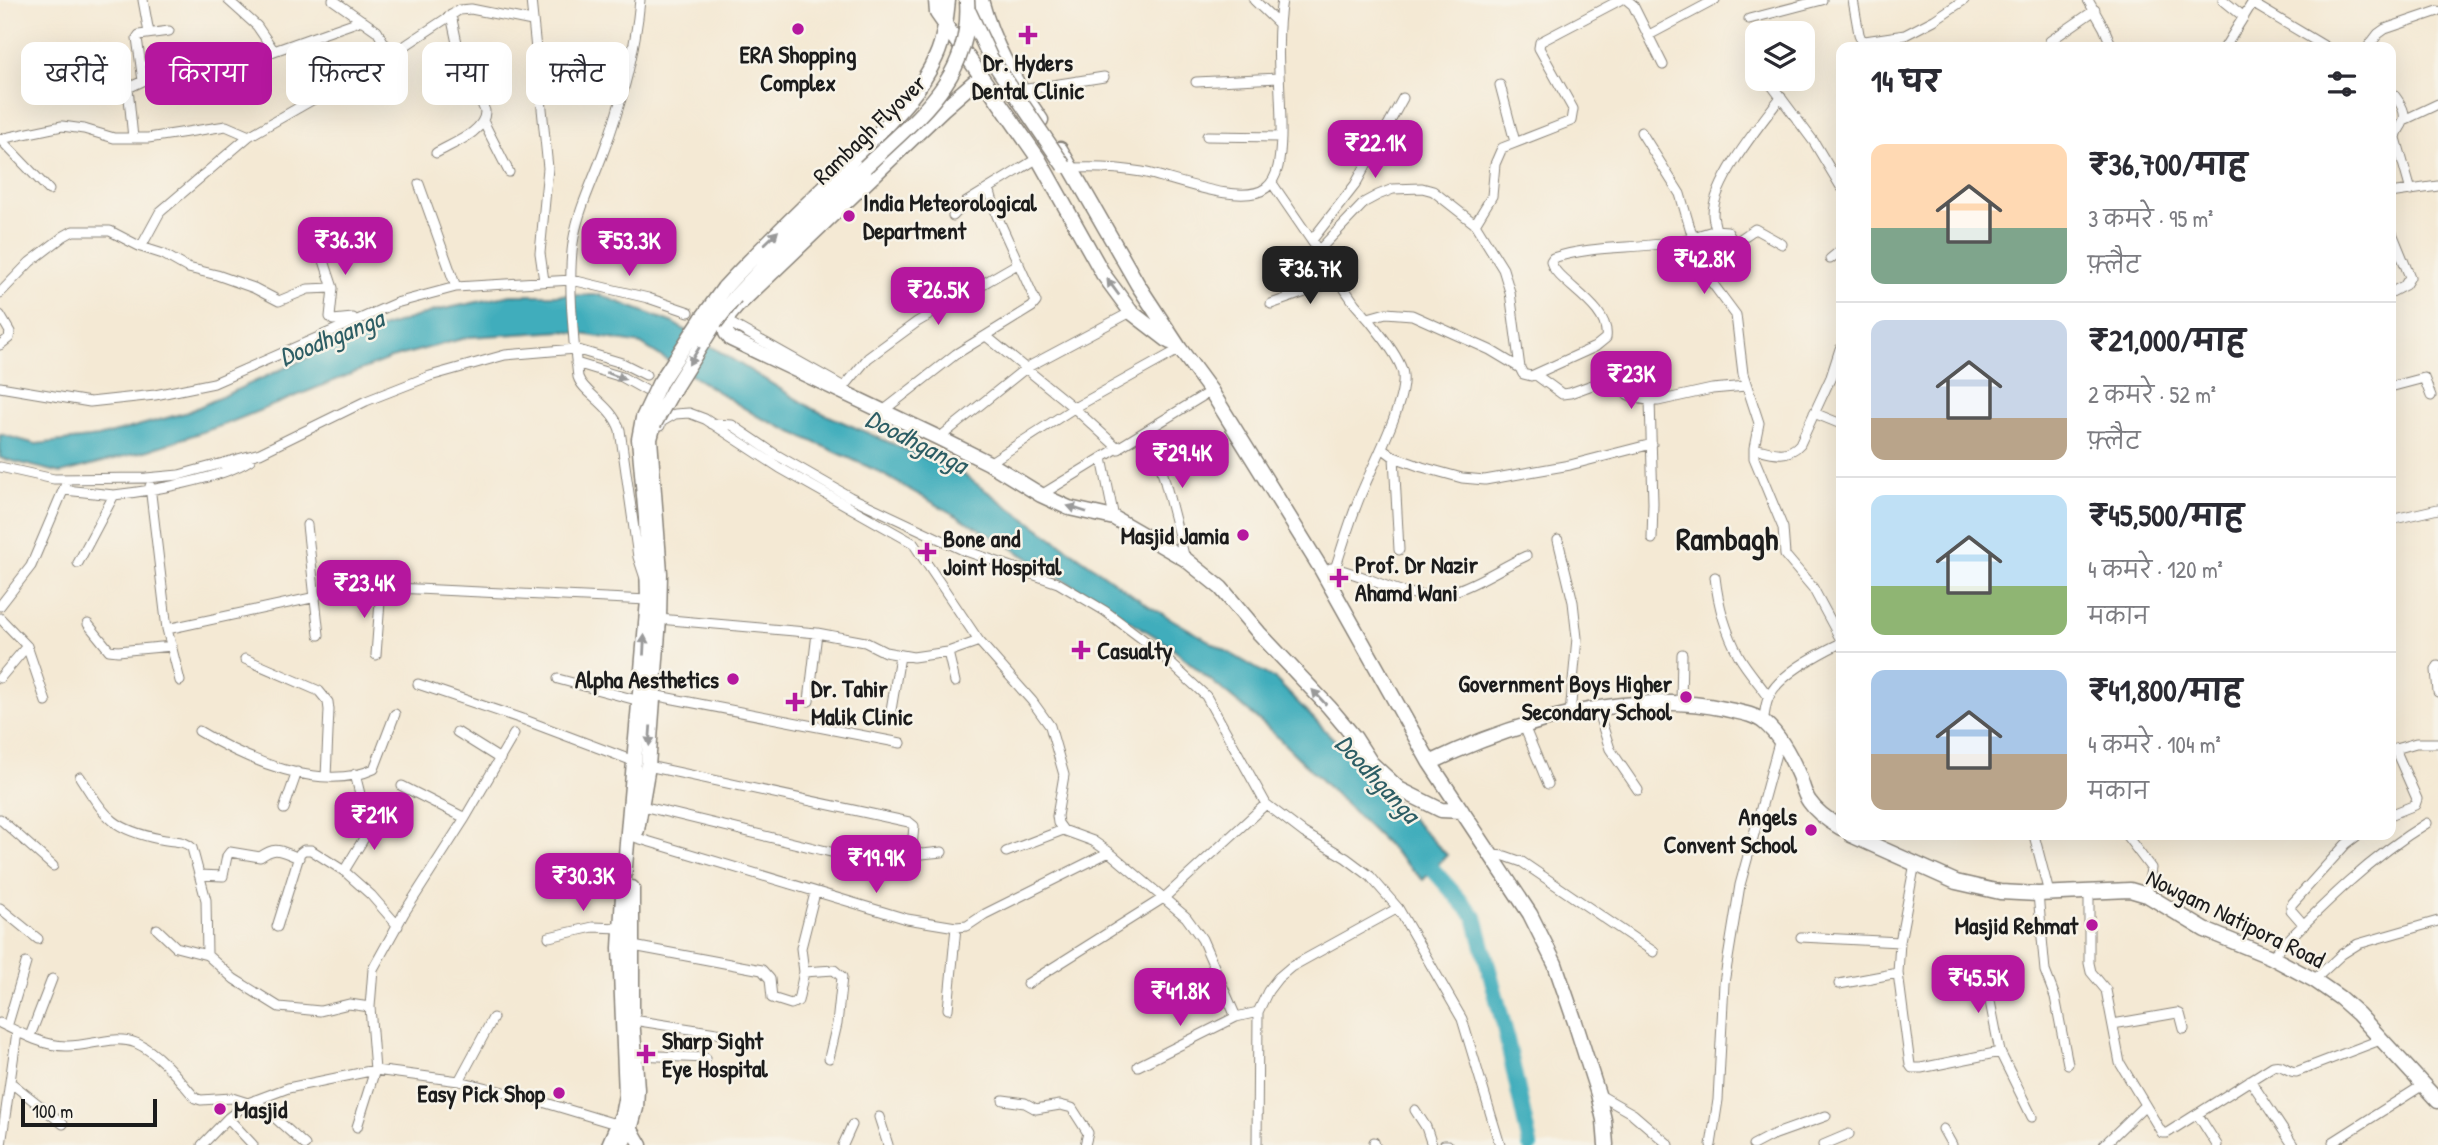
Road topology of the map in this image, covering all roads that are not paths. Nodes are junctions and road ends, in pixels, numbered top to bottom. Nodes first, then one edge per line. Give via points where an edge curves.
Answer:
1 (144, 0) edge
2 (228, 0) edge
3 (333, 0) edge
4 (531, 0) edge
5 (640, 0) edge
6 (981, 0) edge
7 (1254, 0) edge
8 (1282, 0) edge
9 (1619, 0) edge
10 (1627, 0) edge
11 (1715, 0) edge
12 (1822, 0) edge
13 (1853, 0) edge
14 (1964, 0) edge
15 (2088, 0) edge
16 (2223, 0) edge
17 (940, 1) edge
18 (2253, 1) edge
19 (968, 5) edge
20 (2095, 10) junction
21 (2438, 11) edge
22 (451, 15) junction
23 (2244, 16) junction
24 (1749, 19) dead end
25 (362, 20) junction
26 (533, 21) junction
27 (1279, 23) junction
28 (945, 26) junction
29 (169, 31) dead end
30 (149, 33) junction
31 (1649, 36) junction
32 (2050, 41) dead end
33 (383, 42) edge
34 (2110, 42) edge
35 (2228, 42) edge
36 (2318, 42) edge
37 (2372, 42) edge
38 (408, 44) edge
39 (274, 51) joint
40 (1663, 65) dead end
41 (979, 75) junction
42 (1104, 76) dead end
43 (1279, 78) junction
44 (1196, 82) dead end
45 (1500, 85) dead end
46 (1021, 90) junction
47 (1777, 91) edge
48 (1782, 97) junction
49 (1403, 98) dead end
50 (2396, 100) edge
51 (2438, 104) edge
52 (303, 105) edge
53 (1031, 106) junction
54 (2404, 120) junction
55 (483, 121) junction
56 (1012, 122) junction
57 (1641, 132) dead end
58 (1208, 135) dead end
59 (249, 136) junction
60 (1281, 137) junction
61 (134, 138) junction
62 (0, 139) edge
63 (1515, 142) junction
64 (436, 153) dead end
65 (1038, 158) junction
66 (1068, 167) junction
67 (509, 172) dead end
68 (1836, 178) edge
69 (1272, 183) junction
70 (419, 184) dead end
71 (2438, 186) edge
72 (989, 188) junction
73 (49, 190) dead end
74 (2412, 191) junction
75 (2396, 192) edge
76 (953, 216) dead end
77 (1475, 224) junction
78 (1716, 230) junction
79 (1693, 238) junction
80 (317, 239) dead end
81 (789, 239) junction
82 (1312, 240) junction
83 (1731, 242) junction
84 (2396, 243) edge
85 (1782, 244) dead end
86 (141, 247) junction
87 (1319, 250) junction
88 (1836, 254) edge
89 (1830, 259) dead end
90 (1019, 263) junction
91 (1339, 280) junction
92 (544, 281) junction
93 (572, 281) junction
94 (456, 287) junction
95 (333, 288) junction
96 (2396, 290) edge
97 (730, 292) junction
98 (0, 293) edge
99 (1271, 304) dead end
100 (689, 312) dead end
101 (1131, 312) junction
102 (0, 315) edge
103 (368, 315) junction
104 (723, 318) junction
105 (1368, 318) junction
106 (986, 336) junction
107 (0, 345) edge
108 (575, 349) junction
109 (1180, 349) junction
110 (1836, 361) edge
111 (576, 363) junction
112 (1027, 368) junction
113 (1520, 368) junction
114 (646, 374) dead end
115 (1536, 375) junction
116 (2396, 385) edge
117 (1746, 386) junction
118 (0, 387) edge
119 (1211, 391) junction
120 (661, 396) junction
121 (2431, 396) dead end
122 (1650, 400) junction
123 (1074, 408) junction
124 (883, 411) junction
125 (689, 413) junction
126 (1814, 413) junction
127 (648, 421) junction
128 (1836, 422) edge
129 (712, 424) junction
130 (1151, 428) junction
131 (939, 438) junction
132 (1652, 444) junction
133 (1382, 448) junction
134 (1754, 448) junction
135 (1119, 449) junction
136 (260, 453) junction
137 (1394, 457) junction
138 (1102, 458) junction
139 (989, 463) junction
140 (0, 467) edge
141 (149, 478) junction
142 (68, 479) junction
143 (64, 490) junction
144 (151, 490) junction
145 (114, 495) junction
146 (1041, 495) junction
147 (2438, 509) edge
148 (1114, 518) junction
149 (2396, 519) edge
150 (307, 525) dead end
151 (1652, 539) dead end
152 (1558, 540) dead end
153 (1399, 550) dead end
154 (1525, 556) dead end
155 (1185, 559) junction
156 (78, 563) dead end
157 (1327, 568) junction
158 (660, 573) junction
159 (1715, 578) dead end
160 (648, 583) junction
161 (353, 586) dead end
162 (0, 587) edge
163 (381, 588) junction
164 (12, 592) junction
165 (316, 597) junction
166 (648, 600) junction
167 (0, 606) edge
168 (0, 618) edge
169 (659, 619) junction
170 (88, 624) dead end
171 (167, 629) junction
172 (1836, 632) edge
173 (817, 633) junction
174 (319, 635) dead end
175 (979, 641) junction
176 (1836, 645) edge
177 (27, 646) junction
178 (172, 646) junction
179 (948, 652) junction
180 (376, 654) dead end
181 (1682, 654) dead end
182 (900, 656) junction
183 (245, 659) dead end
184 (2438, 666) edge
185 (0, 678) edge
186 (558, 679) dead end
187 (180, 681) dead end
188 (955, 682) dead end
189 (418, 684) dead end
190 (2438, 692) edge
191 (1768, 696) junction
192 (647, 698) junction
193 (809, 701) dead end
194 (46, 702) dead end
195 (1681, 704) junction
196 (1597, 709) junction
197 (395, 714) dead end
198 (1570, 714) junction
199 (890, 716) dead end
200 (1763, 720) junction
201 (1524, 726) junction
202 (200, 732) dead end
203 (457, 732) dead end
204 (514, 734) dead end
205 (1780, 739) junction
206 (901, 743) dead end
207 (2438, 743) edge
208 (2396, 749) edge
209 (2396, 756) edge
210 (500, 759) junction
211 (1430, 762) junction
212 (642, 764) junction
213 (297, 772) junction
214 (355, 774) junction
215 (80, 777) dead end
216 (326, 777) junction
217 (1548, 784) dead end
218 (402, 786) dead end
219 (1638, 790) dead end
220 (1266, 804) junction
221 (642, 806) junction
222 (284, 809) dead end
223 (1462, 811) junction
224 (2396, 813) edge
225 (465, 818) junction
226 (0, 819) edge
227 (2427, 823) dead end
228 (1836, 825) edge
229 (1063, 830) junction
230 (637, 838) junction
231 (1862, 840) edge
232 (2035, 840) edge
233 (2130, 840) edge
234 (2351, 840) edge
235 (942, 852) dead end
236 (1006, 852) dead end
237 (1109, 852) junction
238 (1491, 855) junction
239 (847, 856) dead end
240 (299, 858) junction
241 (1915, 863) junction
242 (53, 866) dead end
243 (344, 871) junction
244 (199, 875) junction
245 (2089, 891) junction
246 (815, 893) junction
247 (2043, 894) junction
248 (2147, 895) junction
249 (1165, 897) junction
250 (0, 908) edge
251 (1398, 908) junction
252 (2438, 920) edge
253 (2304, 925) junction
254 (398, 926) junction
255 (277, 927) dead end
256 (956, 927) junction
257 (621, 928) junction
258 (158, 929) dead end
259 (549, 937) dead end
260 (1801, 937) dead end
261 (38, 939) dead end
262 (1900, 942) junction
263 (633, 946) junction
264 (1654, 951) dead end
265 (207, 955) junction
266 (2271, 957) junction
267 (26, 963) dead end
268 (1984, 971) dead end
269 (804, 972) junction
270 (1898, 973) junction
271 (52, 979) dead end
272 (2314, 980) junction
273 (1027, 984) dead end
274 (1839, 984) dead end
275 (370, 1007) junction
276 (948, 1009) dead end
277 (1258, 1012) junction
278 (1236, 1017) junction
279 (493, 1018) dead end
280 (633, 1020) junction
281 (2113, 1024) junction
282 (3, 1025) edge
283 (2184, 1029) dead end
284 (17, 1032) junction
285 (729, 1035) dead end
286 (30, 1036) junction
287 (2380, 1040) junction
288 (2000, 1052) junction
289 (636, 1055) junction
290 (706, 1058) dead end
291 (829, 1058) dead end
292 (2068, 1064) dead end
293 (1138, 1066) dead end
294 (375, 1070) junction
295 (2250, 1080) junction
296 (10, 1082) junction
297 (459, 1082) junction
298 (2423, 1085) junction
299 (1598, 1094) junction
300 (1003, 1100) dead end
301 (2438, 1101) edge
302 (251, 1102) junction
303 (2144, 1106) junction
304 (1415, 1110) dead end
305 (2198, 1115) junction
306 (1826, 1116) dead end
307 (879, 1117) dead end
308 (2032, 1117) dead end
309 (228, 1118) junction
310 (624, 1122) junction
311 (64, 1124) dead end
312 (852, 1125) dead end
313 (357, 1127) dead end
314 (1944, 1129) dead end
315 (1849, 1134) dead end
316 (2333, 1142) dead end
317 (2, 1145) edge
318 (202, 1145) edge
319 (253, 1145) edge
320 (305, 1145) edge
321 (608, 1145) edge
322 (621, 1145) edge
323 (641, 1145) edge
324 (843, 1145) edge
325 (888, 1145) edge
326 (1085, 1145) edge
327 (1257, 1145) edge
328 (1432, 1145) edge
329 (1500, 1145) edge
330 (1606, 1145) edge
331 (1669, 1145) edge
332 (1711, 1145) edge
333 (1754, 1145) edge
334 (1823, 1145) edge
335 (1952, 1145) edge
336 (2104, 1145) edge
337 (2217, 1145) edge
338 (2293, 1145) edge

1 - 30 street
2 - 39 street via 257,26
3 - 25 street
4 - 26 street
5 - 93 street via 628,77 573,240
6 - 46 main road via 989,29
7 - 27 street
8 - 27 street
9 - 63 street via 1541,41 1539,48 1573,115 1558,128
10 - 31 street
11 - 31 street
12 - 24 street
13 - 14 street via 1858,34 1865,41 1905,35
15 - 20 street
16 - 23 street
17 - 28 main road
18 - 23 street
18 - 36 street
19 - 66 main road, bridge via 989,57
19 - 81 main road, Rambagh Flyover, bridge via 962,52 942,91
20 - 32 street
20 - 34 street
21 - 37 street via 2385,29
22 - 26 street via 471,9
22 - 38 street
22 - 55 street via 457,43 485,111
23 - 35 street
25 - 33 street
25 - 39 street
26 - 92 street via 548,168 540,253
27 - 43 street
28 - 41 main road
97 -> 28 main road via 764,245 918,89 938,55
29 - 30 street
30 - 61 street via 136,38 143,81 128,88
31 - 40 street
41 - 56 main road
41 - 81 main road via 961,83 806,236
41 - 104 main road
42 - 46 street
43 - 44 street
43 - 60 street
45 - 63 street
46 - 53 main road
47 - 48 street
48 - 68 street
48 - 78 street via 1734,161 1718,195 1713,215
49 - 82 street via 1355,185
50 - 54 street
51 - 54 street
52 - 59 street
53 - 56 main road
53 - 66 main road
54 - 74 street via 2396,138
55 - 64 street
55 - 67 street
56 - 65 main road
57 - 79 street via 1680,194
58 - 60 street
59 - 61 street via 226,126
59 - 86 street via 160,212
60 - 69 street
61 - 62 street via 62,126
62 - 73 street
63 - 77 street via 1502,148 1497,157 1492,196
65 - 72 street
101 -> 65 main road
66 - 69 street via 1142,172 1217,192 1257,193
66 - 109 main road via 1119,266 1138,285
69 - 82 street
70 - 94 street
71 - 74 street
72 - 76 street
72 - 90 street
74 - 75 street
77 - 87 street via 1433,191 1393,190 1365,202
77 - 113 street via 1508,281
78 - 79 street
78 - 83 street via 1727,231
79 - 115 street via 1553,258 1552,268 1603,319 1606,338
80 - 95 street
81 - 97 main road, Rambagh Flyover
82 - 87 street
83 - 85 street via 1755,229
83 - 117 street via 1704,272 1736,315
84 - 96 street via 2410,277
86 - 95 street via 279,301 308,289
86 - 98 street via 110,231 74,231 30,262
87 - 91 street
88 - 89 street
90 - 104 street via 906,330 868,358 844,387
90 - 106 street via 1035,304
91 - 99 street
91 - 105 street
92 - 93 street
92 - 94 street
93 - 100 street
93 - 108 street
94 - 103 street
95 - 103 street via 333,320
97 -> 120 main road, bridge via 715,323
97 - 120 main road, bridge via 704,317
101 - 109 main road
101 - 112 street
102 - 107 street via 10,335
103 - 118 street via 214,383 155,395 90,402
104 - 124 main road via 731,339
105 - 113 street via 1386,313 1412,315
105 - 133 street via 1403,375
106 - 112 street
106 - 124 street
108 - 111 street
108 - 114 street
108 - 136 street via 505,355 430,376 366,401
109 - 119 main road
109 - 123 street
110 - 126 street
111 -> 120 street via 622,377
111 - 160 street via 580,384 612,414 620,430 638,557
112 - 123 street
112 - 131 street
113 - 115 street via 1526,376
115 - 122 street via 1562,394 1606,380 1620,392
116 - 121 street via 2424,378
117 - 122 street
117 - 134 street via 1759,423
119 - 130 street
119 - 157 main road
120 - 125 street
120 - 127 main road, bridge
122 - 132 street
123 - 135 street
123 - 139 street
124 - 131 main road
125 - 129 street
125 - 158 street via 661,422 657,440 664,562
126 - 128 street
126 - 134 street via 1794,450 1781,453
127 - 158 main road
127 - 160 main road via 639,439
129 - 175 street via 913,543
129 - 220 street via 732,425 850,497 963,550 1058,583 1105,611 1206,696
130 - 135 street
130 - 155 street
131 - 139 main road
132 - 137 street via 1485,480 1454,477
132 - 151 street
133 - 137 street
133 - 157 street
134 - 172 street via 1783,528 1784,552 1813,588
135 - 138 street
136 - 141 street via 179,475
136 - 144 street via 214,474
137 - 153 street
138 - 146 street
138 - 148 street
139 - 146 main road
140 - 142 street
141 - 142 street
141 - 144 street
142 - 143 street
143 - 145 street
143 - 164 street via 31,566
144 - 145 street
144 - 171 street
145 - 156 street
148 -> 146 main road via 1069,508
147 - 149 street
148 - 155 main road
150 - 165 street
152 - 198 street via 1577,638
154 - 157 street via 1452,593 1419,595
223 -> 155 main road via 1441,810 1399,789 1371,763 1338,717 1221,588
157 - 211 main road
158 - 169 main road
159 - 191 street via 1734,644
160 - 166 main road
161 - 163 street
162 - 164 street
163 - 166 street
163 - 180 street
164 - 167 street
165 - 171 street
165 - 174 street
192 -> 166 main road
168 - 177 street
169 - 173 street
169 - 192 main road
170 - 178 street via 111,651
171 - 178 street
173 - 182 street via 865,642
173 - 193 street
175 - 179 street
175 - 229 street via 1050,726 1064,775 1057,816
176 - 191 street via 1801,664
177 - 185 street
177 - 194 street
178 - 187 street
179 - 182 street
179 - 188 street
181 - 195 street
182 - 199 street
183 - 216 street via 325,696 330,710
184 - 190 street
186 - 192 street
189 - 212 street
191 - 200 street
192 - 206 street
192 - 212 main road
195 - 196 main road
195 - 200 main road via 1726,709
196 - 198 main road
196 - 219 street via 1611,748
197 - 214 street via 376,766
198 - 201 main road
200 - 205 main road
201 - 211 main road
201 - 217 street
202 - 213 street via 229,749
203 - 210 street
204 - 210 street
205 - 228 main road via 1808,800
205 - 332 street via 1740,885 1724,983
207 - 208 street
209 - 224 street via 2417,800
210 - 225 street
211 - 223 main road
212 - 221 main road
212 - 235 street via 909,822 914,827 915,852
212 - 257 main road
213 - 216 street
213 - 222 street
214 - 216 street
214 - 243 street via 369,830
215 - 244 street via 111,821 188,844
218 - 225 street
220 - 249 street
220 - 251 street via 1370,876
221 - 230 main road
221 - 239 street
223 - 238 main road
225 - 254 street
226 - 242 street
227 - 253 street via 2394,843
229 - 236 street
229 - 237 street
230 - 246 street
230 - 263 main road
231 - 241 main road, Nowgam Natipora Road
232 - 247 street
233 - 248 street via 2151,868
234 - 253 street via 2291,905
237 - 249 street
237 - 256 street via 967,926
238 - 264 street via 1521,862
238 - 299 main road via 1530,914 1555,964
240 - 243 street via 308,850
240 - 244 street via 274,849 260,857 230,852 223,876
240 - 255 street
241 - 247 main road, Nowgam Natipora Road via 1956,882 2000,892
241 - 262 street
243 - 254 street
244 - 265 street via 206,900
245 - 247 main road, Nowgam Natipora Road
245 - 248 main road, Nowgam Natipora Road via 2130,890
245 - 281 street via 2090,968 2106,990
246 - 256 street via 907,919
246 - 269 street via 801,948
247 - 292 street via 2043,960
248 - 266 main road, Nowgam Natipora Road via 2205,930
249 - 273 street
249 - 278 street via 1202,939
250 - 261 street
251 - 277 street via 1291,967 1268,991
251 - 329 street via 1462,1019
252 - 272 street via 2358,944
253 - 266 street
254 - 275 street via 373,970
256 - 276 street
257 - 259 street via 593,927
257 - 310 main road
258 - 265 street via 176,947
260 - 262 street
262 - 270 street
263 - 269 street via 762,970 770,979 772,998 791,1003 798,1001
263 - 280 main road
265 - 275 street via 234,979 279,1007 320,1011 349,1003
266 - 272 main road, Nowgam Natipora Road
267 - 282 street
268 - 288 street
269 - 291 street via 834,970 842,977
270 - 274 street
270 - 288 street via 1912,1068
271 - 286 street
272 - 287 main road, Nowgam Natipora Road via 2358,1014
275 - 294 street
277 - 278 street
277 - 327 street
278 - 293 street
279 - 297 street
280 - 285 street
280 - 289 main road
281 - 283 street via 2177,1013
281 - 303 street via 2120,1063
282 - 284 street
284 - 286 street
284 - 296 street
286 - 302 street via 65,1046 117,1039 136,1043 156,1056 195,1098
287 - 295 street via 2296,1072 2276,1065
287 - 298 main road, Nowgam Natipora Road
288 - 308 street
289 - 290 street
289 - 310 main road via 636,1108
294 - 297 street
294 - 302 street via 288,1088
294 - 313 street
295 - 305 street
295 - 338 street
296 - 311 street
296 - 317 street
297 - 310 street
298 - 301 main road, Nowgam Natipora Road
298 - 316 street
299 - 330 main road
299 - 331 street via 1633,1114
300 - 326 street via 1037,1109 1072,1108 1088,1133
302 - 309 street
302 - 320 street
303 - 305 street via 2163,1133
303 - 336 street
304 - 328 street
305 - 337 street
306 - 333 street
307 - 325 street
309 - 318 street
309 - 319 street
310 - 321 main road
310 - 322 main road
310 - 323 main road
312 - 324 street
314 - 335 street
315 - 334 street

